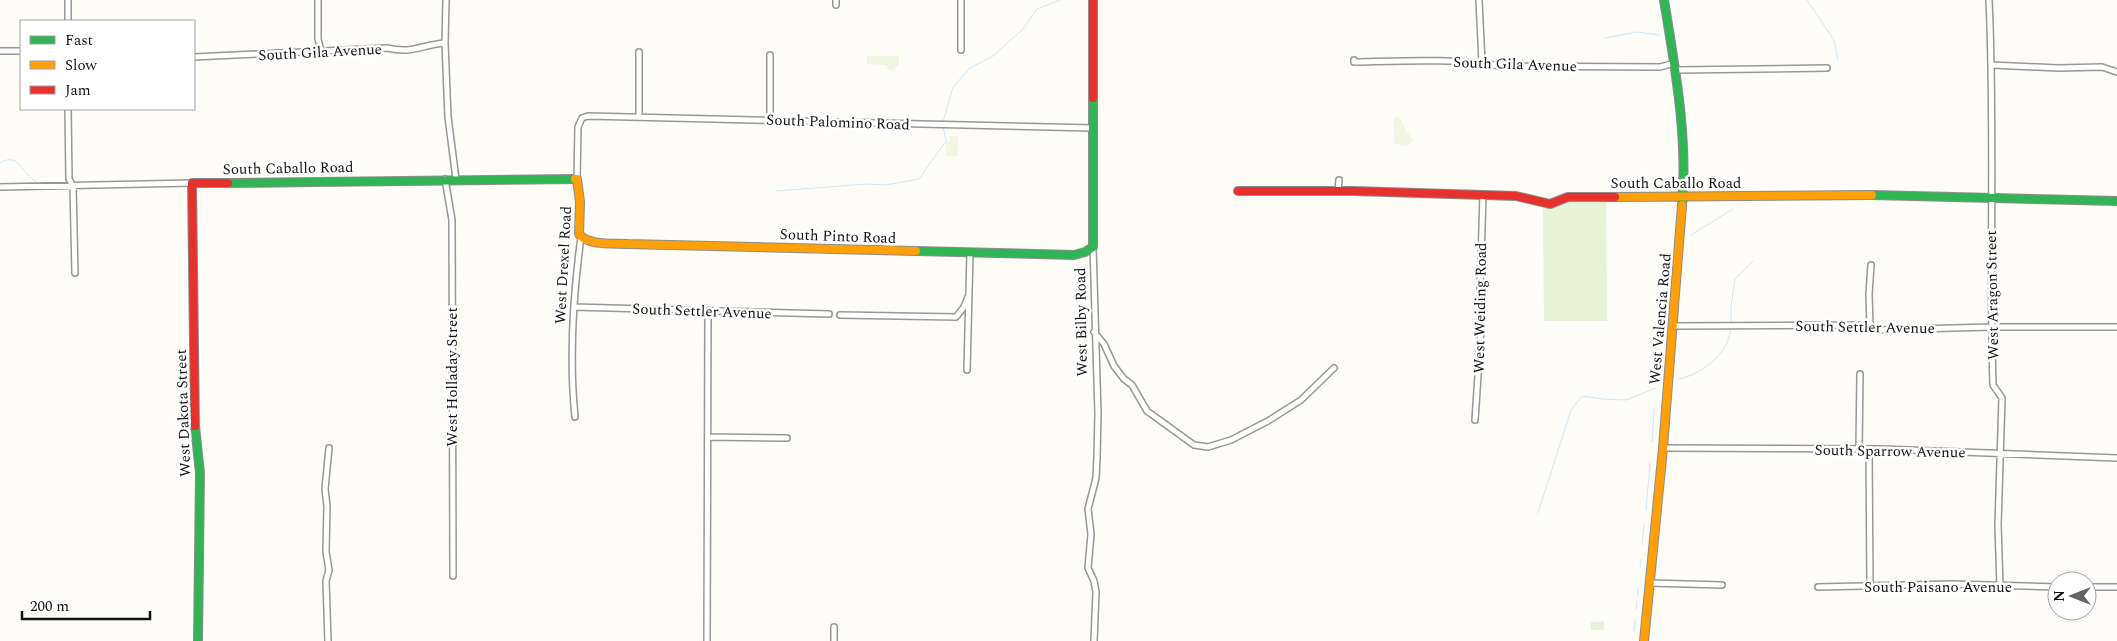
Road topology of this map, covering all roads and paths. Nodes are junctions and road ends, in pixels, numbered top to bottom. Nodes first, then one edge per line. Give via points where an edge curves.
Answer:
1 (68, 0) edge
2 (318, 0) edge
3 (446, 0) edge
4 (961, 0) edge
5 (1093, 0) edge
6 (1479, 0) edge
7 (1664, 0) edge
8 (1989, 0) edge
9 (68, 20) edge
10 (445, 43) junction
11 (320, 50) junction
12 (961, 50) dead end
13 (0, 51) edge
14 (20, 51) edge
15 (639, 52) dead end
16 (770, 55) dead end
17 (195, 58) edge
18 (1354, 61) dead end
19 (1482, 63) junction
20 (1676, 66) junction
21 (1992, 66) junction
22 (1827, 68) dead end
23 (2117, 72) edge
24 (68, 110) edge
25 (584, 116) joint
26 (639, 117) junction
27 (770, 119) junction
28 (1092, 128) junction
29 (456, 179) junction
30 (577, 179) junction
31 (445, 180) junction
32 (1339, 180) dead end
33 (192, 183) junction
34 (73, 186) junction
35 (0, 187) edge
36 (1238, 190) dead end
37 (1338, 191) junction
38 (1483, 196) junction
39 (1683, 198) junction
40 (1991, 199) junction
41 (2117, 201) edge
42 (581, 237) junction
43 (1093, 247) junction
44 (970, 253) junction
45 (1871, 264) dead end
46 (75, 273) dead end
47 (968, 297) junction
48 (574, 307) junction
49 (708, 312) junction
50 (829, 314) dead end
51 (840, 315) dead end
52 (1674, 326) junction
53 (1870, 326) junction
54 (1991, 327) junction
55 (2117, 327) edge
56 (1094, 332) junction
57 (1334, 368) dead end
58 (967, 370) dead end
59 (1860, 374) dead end
60 (575, 417) dead end
61 (1475, 420) dead end
62 (708, 437) junction
63 (787, 438) dead end
64 (328, 448) dead end
65 (1663, 448) junction
66 (1859, 449) junction
67 (1869, 449) junction
68 (2002, 454) junction
69 (2117, 458) edge
70 (453, 576) dead end
71 (1649, 583) junction
72 (1722, 585) dead end
73 (1818, 587) dead end
74 (1870, 587) junction
75 (2000, 587) junction
76 (2047, 587) edge
77 (2097, 587) edge
78 (2117, 587) edge
79 (834, 627) dead end
80 (198, 641) edge
81 (328, 641) edge
82 (707, 641) edge
83 (834, 641) edge
84 (1094, 641) edge
85 (1644, 641) edge

1 - 9 street
2 - 11 street
3 - 10 street
4 - 12 street
5 - 28 street, West Bilby Road
6 - 19 street
7 - 20 street, West Valencia Road
8 - 21 street, West Aragon Street
10 - 11 street, South Gila Avenue via 410,51 387,48
10 - 29 street via 448,117
11 - 17 street, South Gila Avenue
13 - 14 street
15 - 26 street
16 - 27 street
18 - 19 street, South Gila Avenue
19 - 20 street, South Gila Avenue via 1501,66
20 - 22 street, South Gila Avenue
20 - 39 street, West Valencia Road via 1683,137
21 - 23 street via 2102,67
21 - 40 street, West Aragon Street
24 - 34 street via 69,179
25 - 26 street, South Palomino Road
25 - 30 street, West Drexel Road via 578,127
26 - 27 street, South Palomino Road
27 - 28 street, South Palomino Road
28 - 43 street, West Bilby Road
29 - 30 street, South Caballo Road
29 - 31 street, South Caballo Road
30 - 42 street, West Drexel Road
31 - 33 street, South Caballo Road
31 - 70 street, West Holladay Street via 452,220
32 - 37 street
33 - 34 street, South Caballo Road
33 - 80 street, West Dakota Street via 195,436 200,473
34 - 35 street, South Caballo Road
34 - 46 street
36 - 37 street, South Caballo Road
37 - 38 street, South Caballo Road
38 - 39 street, South Caballo Road via 1516,196 1550,204 1568,197
38 - 61 street, West Weiding Road via 1482,330
39 - 40 street, South Caballo Road via 1831,194
39 - 52 street, West Valencia Road
40 - 41 street, South Caballo Road
40 - 54 street, West Aragon Street
42 - 44 street, South Pinto Road via 628,244
42 - 48 street, West Drexel Road
43 - 44 street, South Pinto Road via 1074,255
43 - 56 street, West Bilby Road
44 - 47 street
45 - 53 street
47 - 51 street via 956,317
47 - 58 street
48 - 49 street, South Settler Avenue
48 - 60 street, West Drexel Road via 572,388
49 - 50 street, South Settler Avenue
49 - 62 street
52 - 53 street, South Settler Avenue
52 - 65 street, West Valencia Road
53 - 54 street, South Settler Avenue via 1879,330
54 - 55 street, South Settler Avenue
54 - 68 street, West Aragon Street via 1993,386 2002,398
56 - 57 street via 1147,412 1194,445 1208,447 1232,440 1268,421 1301,400
56 - 84 street, West Bilby Road via 1097,458 1088,509 1088,568 1096,592
59 - 66 street
62 - 63 street
62 - 82 street
64 - 81 street via 325,489 326,552 330,570 326,581
65 - 66 street, South Sparrow Avenue
65 - 71 street, West Valencia Road
66 - 67 street, South Sparrow Avenue
67 - 68 street, South Sparrow Avenue
67 - 74 street
68 - 69 street, South Sparrow Avenue
68 - 75 street, West Aragon Street via 1998,524
71 - 72 street
71 - 85 street, West Valencia Road
73 - 74 street, South Paisano Avenue
74 - 75 street, South Paisano Avenue via 1951,584
75 - 76 street, South Paisano Avenue
77 - 78 street
79 - 83 street

